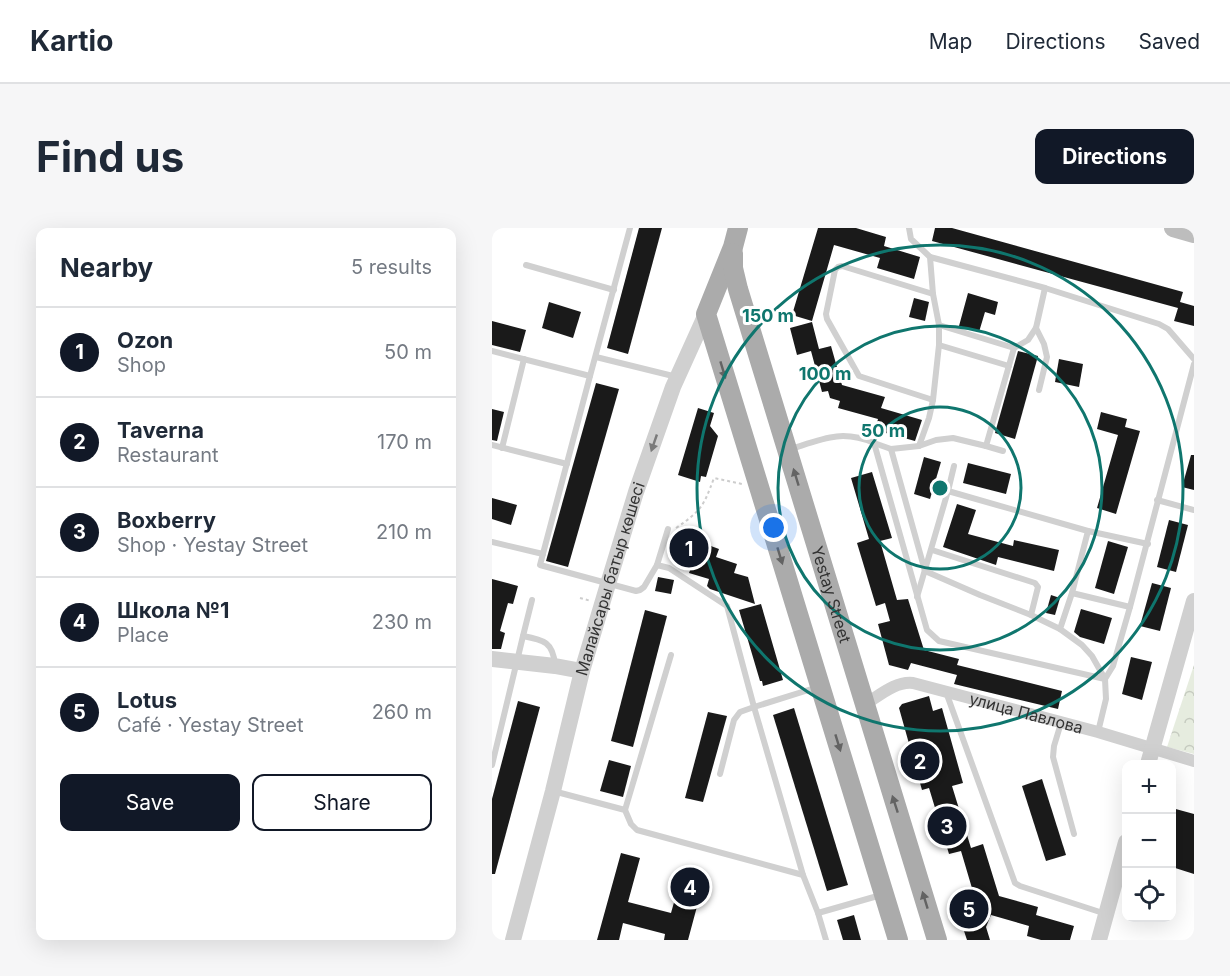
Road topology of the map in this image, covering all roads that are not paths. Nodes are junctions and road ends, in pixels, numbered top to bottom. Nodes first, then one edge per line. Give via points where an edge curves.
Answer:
1 (630, 228) edge
2 (738, 228) edge
3 (909, 228) edge
4 (1173, 228) edge
5 (1194, 234) edge
6 (733, 247) junction
7 (930, 257) junction
8 (526, 265) dead end
9 (1045, 288) junction
10 (614, 290) junction
11 (933, 294) junction
12 (706, 314) junction
13 (939, 325) junction
14 (1036, 327) junction
15 (939, 345) junction
16 (1014, 348) junction
17 (492, 351) edge
18 (596, 357) junction
19 (524, 359) junction
20 (1194, 362) edge
21 (1009, 366) junction
22 (590, 376) junction
23 (677, 377) junction
24 (1039, 390) dead end
25 (933, 400) junction
26 (874, 443) junction
27 (492, 445) edge
28 (919, 446) junction
29 (986, 446) junction
30 (502, 447) junction
31 (891, 449) junction
32 (788, 450) junction
33 (1003, 451) dead end
34 (567, 464) junction
35 (954, 466) dead end
36 (948, 491) junction
37 (1158, 501) junction
38 (1194, 510) edge
39 (1088, 531) junction
40 (667, 532) road end
41 (492, 542) edge
42 (1148, 544) junction
43 (932, 550) junction
44 (543, 554) junction
45 (657, 565) junction
46 (925, 571) junction
47 (608, 584) junction
48 (1072, 592) junction
49 (917, 597) junction
50 (532, 600) dead end
51 (1194, 601) edge
52 (1130, 607) junction
53 (1031, 615) junction
54 (1060, 629) junction
55 (523, 636) junction
56 (671, 655) dead end
57 (492, 659) edge
58 (517, 662) junction
59 (555, 666) junction
60 (582, 671) junction
61 (1105, 679) junction
62 (821, 686) junction
63 (946, 691) junction
64 (864, 705) junction
65 (754, 707) junction
66 (1061, 722) junction
67 (1098, 732) junction
68 (1151, 757) edge
69 (1194, 761) edge
70 (492, 765) edge
71 (720, 774) dead end
72 (553, 791) junction
73 (625, 810) junction
74 (1074, 834) dead end
75 (1122, 857) edge
76 (803, 875) junction
77 (884, 894) junction
78 (818, 913) junction
79 (1107, 914) junction
80 (513, 940) edge
81 (826, 940) edge
82 (898, 940) edge
83 (937, 940) edge
84 (1099, 940) edge

1 - 10 lane
2 - 6 main road, Малайсары батыр көшесі
3 - 7 lane via 910,239
4 - 5 main road
6 - 12 main road, Малайсары батыр көшесі
6 - 32 main road, Yestay Street via 735,279
7 - 9 lane
7 - 11 lane
8 - 10 lane
9 - 14 lane
9 - 20 lane via 1159,324 1168,329
10 - 18 lane
11 - 13 lane
11 - 25 lane via 842,266 835,270 826,314 859,376
12 - 23 street, Малайсары батыр көшесі
12 -> 62 main road
13 - 15 lane
13 - 16 lane
14 - 16 lane via 1028,340
14 - 24 lane via 1047,357
15 - 21 lane
15 - 25 lane
16 - 21 lane
17 - 19 lane
18 - 22 lane
18 - 23 lane
19 - 22 lane
19 - 30 lane
20 - 37 lane
21 - 29 lane
22 - 34 lane
23 -> 47 street, Малайсары батыр көшесі
25 - 28 lane
26 - 31 lane
26 - 32 lane via 861,437 834,436
26 - 49 lane
27 - 30 lane
28 - 29 lane via 953,438
28 - 31 lane
29 - 33 lane
30 - 34 lane
31 - 46 lane
64 -> 32 main road, Yestay Street
34 - 44 lane
35 - 36 lane
36 - 39 lane
36 - 43 lane
37 - 38 lane
37 - 42 lane
39 - 42 lane
39 - 48 lane
40 - 45 lane
41 - 44 lane
42 - 52 lane
43 - 46 lane
43 - 53 lane via 1035,583 1038,592
44 - 47 lane via 540,565
45 - 47 lane via 640,590
45 - 65 lane via 669,568 727,606
46 - 49 lane
46 - 53 lane
47 - 60 street, Малайсары батыр көшесі
48 - 52 lane
48 - 54 lane
49 - 61 lane via 927,630 939,641
50 - 55 lane
51 - 68 street
52 - 61 lane via 1113,666
53 - 54 lane
54 - 61 lane via 1092,656
55 - 58 lane
55 - 59 lane via 550,646
56 - 73 lane
57 - 58 street
58 - 59 street
58 - 70 lane
59 - 60 street
60 - 72 street, Малайсары батыр көшесі
61 - 67 lane via 1106,699
62 - 65 lane
62 -> 77 main road
63 - 64 street, улица Павлова via 908,682
63 - 66 street, улица Павлова
63 - 79 lane via 1015,883
83 -> 64 main road, Yestay Street
65 - 71 lane via 740,712 734,720
65 - 76 lane
66 - 67 street, улица Павлова
66 - 74 lane via 1053,757
67 - 68 street, улица Павлова
68 - 69 street, улица Павлова
72 - 73 lane
72 - 80 street, Малайсары батыр көшесі
73 - 76 lane via 637,830
75 - 79 street
76 - 78 lane
77 - 78 lane
77 - 82 main road
78 - 81 lane
79 - 84 street

